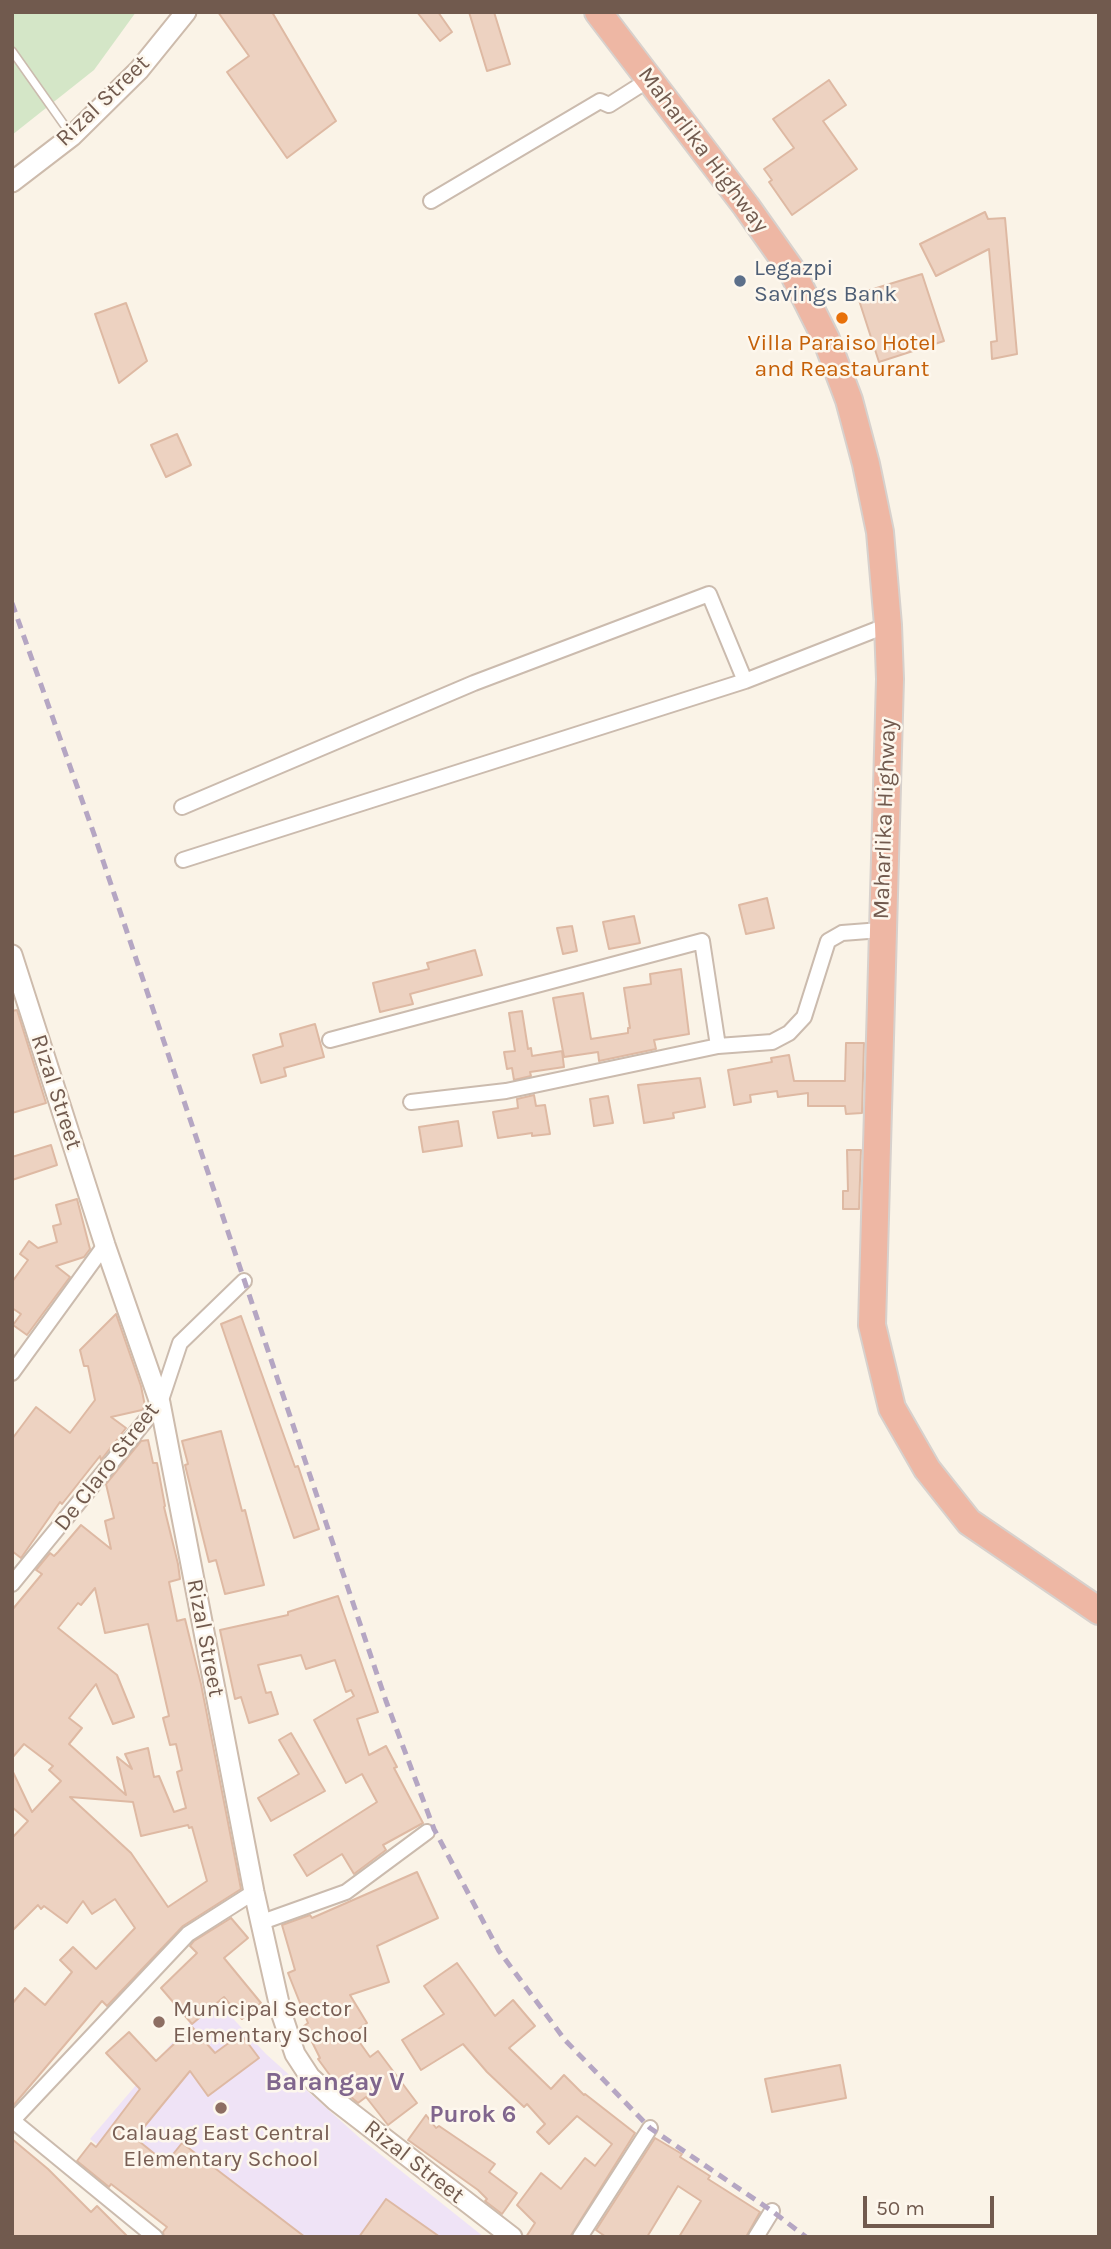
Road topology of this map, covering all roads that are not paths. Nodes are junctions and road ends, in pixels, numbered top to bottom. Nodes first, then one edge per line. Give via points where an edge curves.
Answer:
1 (186, 12) edge
2 (598, 12) edge
3 (12, 51) edge
4 (650, 79) junction
5 (72, 136) junction
6 (12, 182) edge
7 (431, 201) dead end
8 (888, 625) junction
9 (745, 681) junction
10 (182, 807) dead end
11 (183, 860) dead end
12 (881, 930) junction
13 (12, 955) edge
14 (330, 1040) dead end
15 (718, 1046) junction
16 (411, 1102) dead end
17 (105, 1245) junction
18 (244, 1281) dead end
19 (12, 1373) edge
20 (160, 1403) junction
21 (12, 1584) edge
22 (1099, 1611) edge
23 (427, 1832) dead end
24 (254, 1892) junction
25 (262, 1922) junction
26 (12, 2120) edge
27 (650, 2128) dead end
28 (772, 2211) dead end
29 (155, 2237) edge
30 (512, 2237) edge
31 (580, 2237) edge
32 (756, 2237) edge

1 - 5 street, Rizal Street via 139,70
2 - 4 highway, Maharlika Highway
3 - 5 lane
4 - 7 street via 609,105 600,101
4 - 8 highway, Maharlika Highway via 792,271 826,339 866,464 880,532
5 - 6 street, Rizal Street
8 - 9 street
8 - 12 highway, Maharlika Highway
9 - 10 street via 709,594 474,683
9 - 11 street
12 - 15 street via 842,933 828,941 804,1017 789,1033 772,1042
12 - 22 highway, Maharlika Highway via 872,1325 892,1408 927,1469 969,1522
13 - 17 street, Rizal Street
14 - 15 street via 702,941
15 - 16 street via 506,1091
17 - 19 street
17 - 20 street, Rizal Street
18 - 20 street, De Claro Street via 180,1343
20 - 21 street, De Claro Street
20 - 24 street, Rizal Street
23 - 25 street via 346,1892
24 - 25 street, Rizal Street
24 - 26 street via 188,1934
25 - 30 street, Rizal Street via 281,2012 295,2053 310,2077
26 - 29 street
27 - 31 street
28 - 32 street

